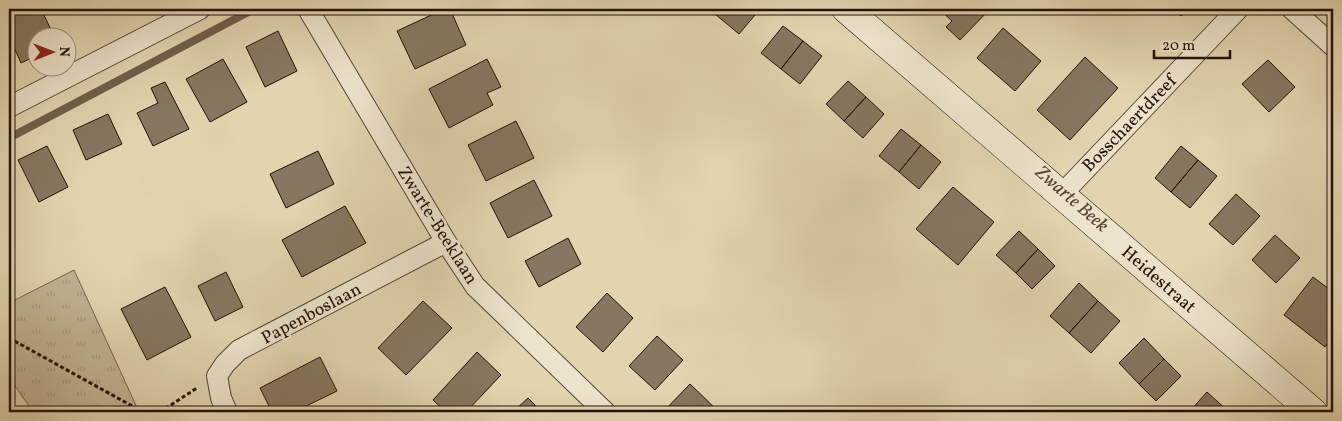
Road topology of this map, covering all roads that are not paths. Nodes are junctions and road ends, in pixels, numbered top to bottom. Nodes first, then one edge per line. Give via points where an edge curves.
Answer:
1 (200, 9) edge
2 (308, 9) edge
3 (846, 9) edge
4 (1238, 9) edge
5 (1292, 9) edge
6 (1333, 46) edge
7 (9, 107) edge
8 (1062, 194) junction
9 (446, 242) junction
10 (226, 412) edge
11 (605, 412) edge
12 (1313, 412) edge

1 - 7 street
2 - 9 street, Zwarte-Beeklaan
3 - 8 street, Heidestraat
4 - 8 street, Bosschaertdreef
5 - 6 street
8 - 12 street, Heidestraat
9 - 10 street, Papenboslaan via 239,350 217,376
9 - 11 street, Zwarte-Beeklaan via 475,286

